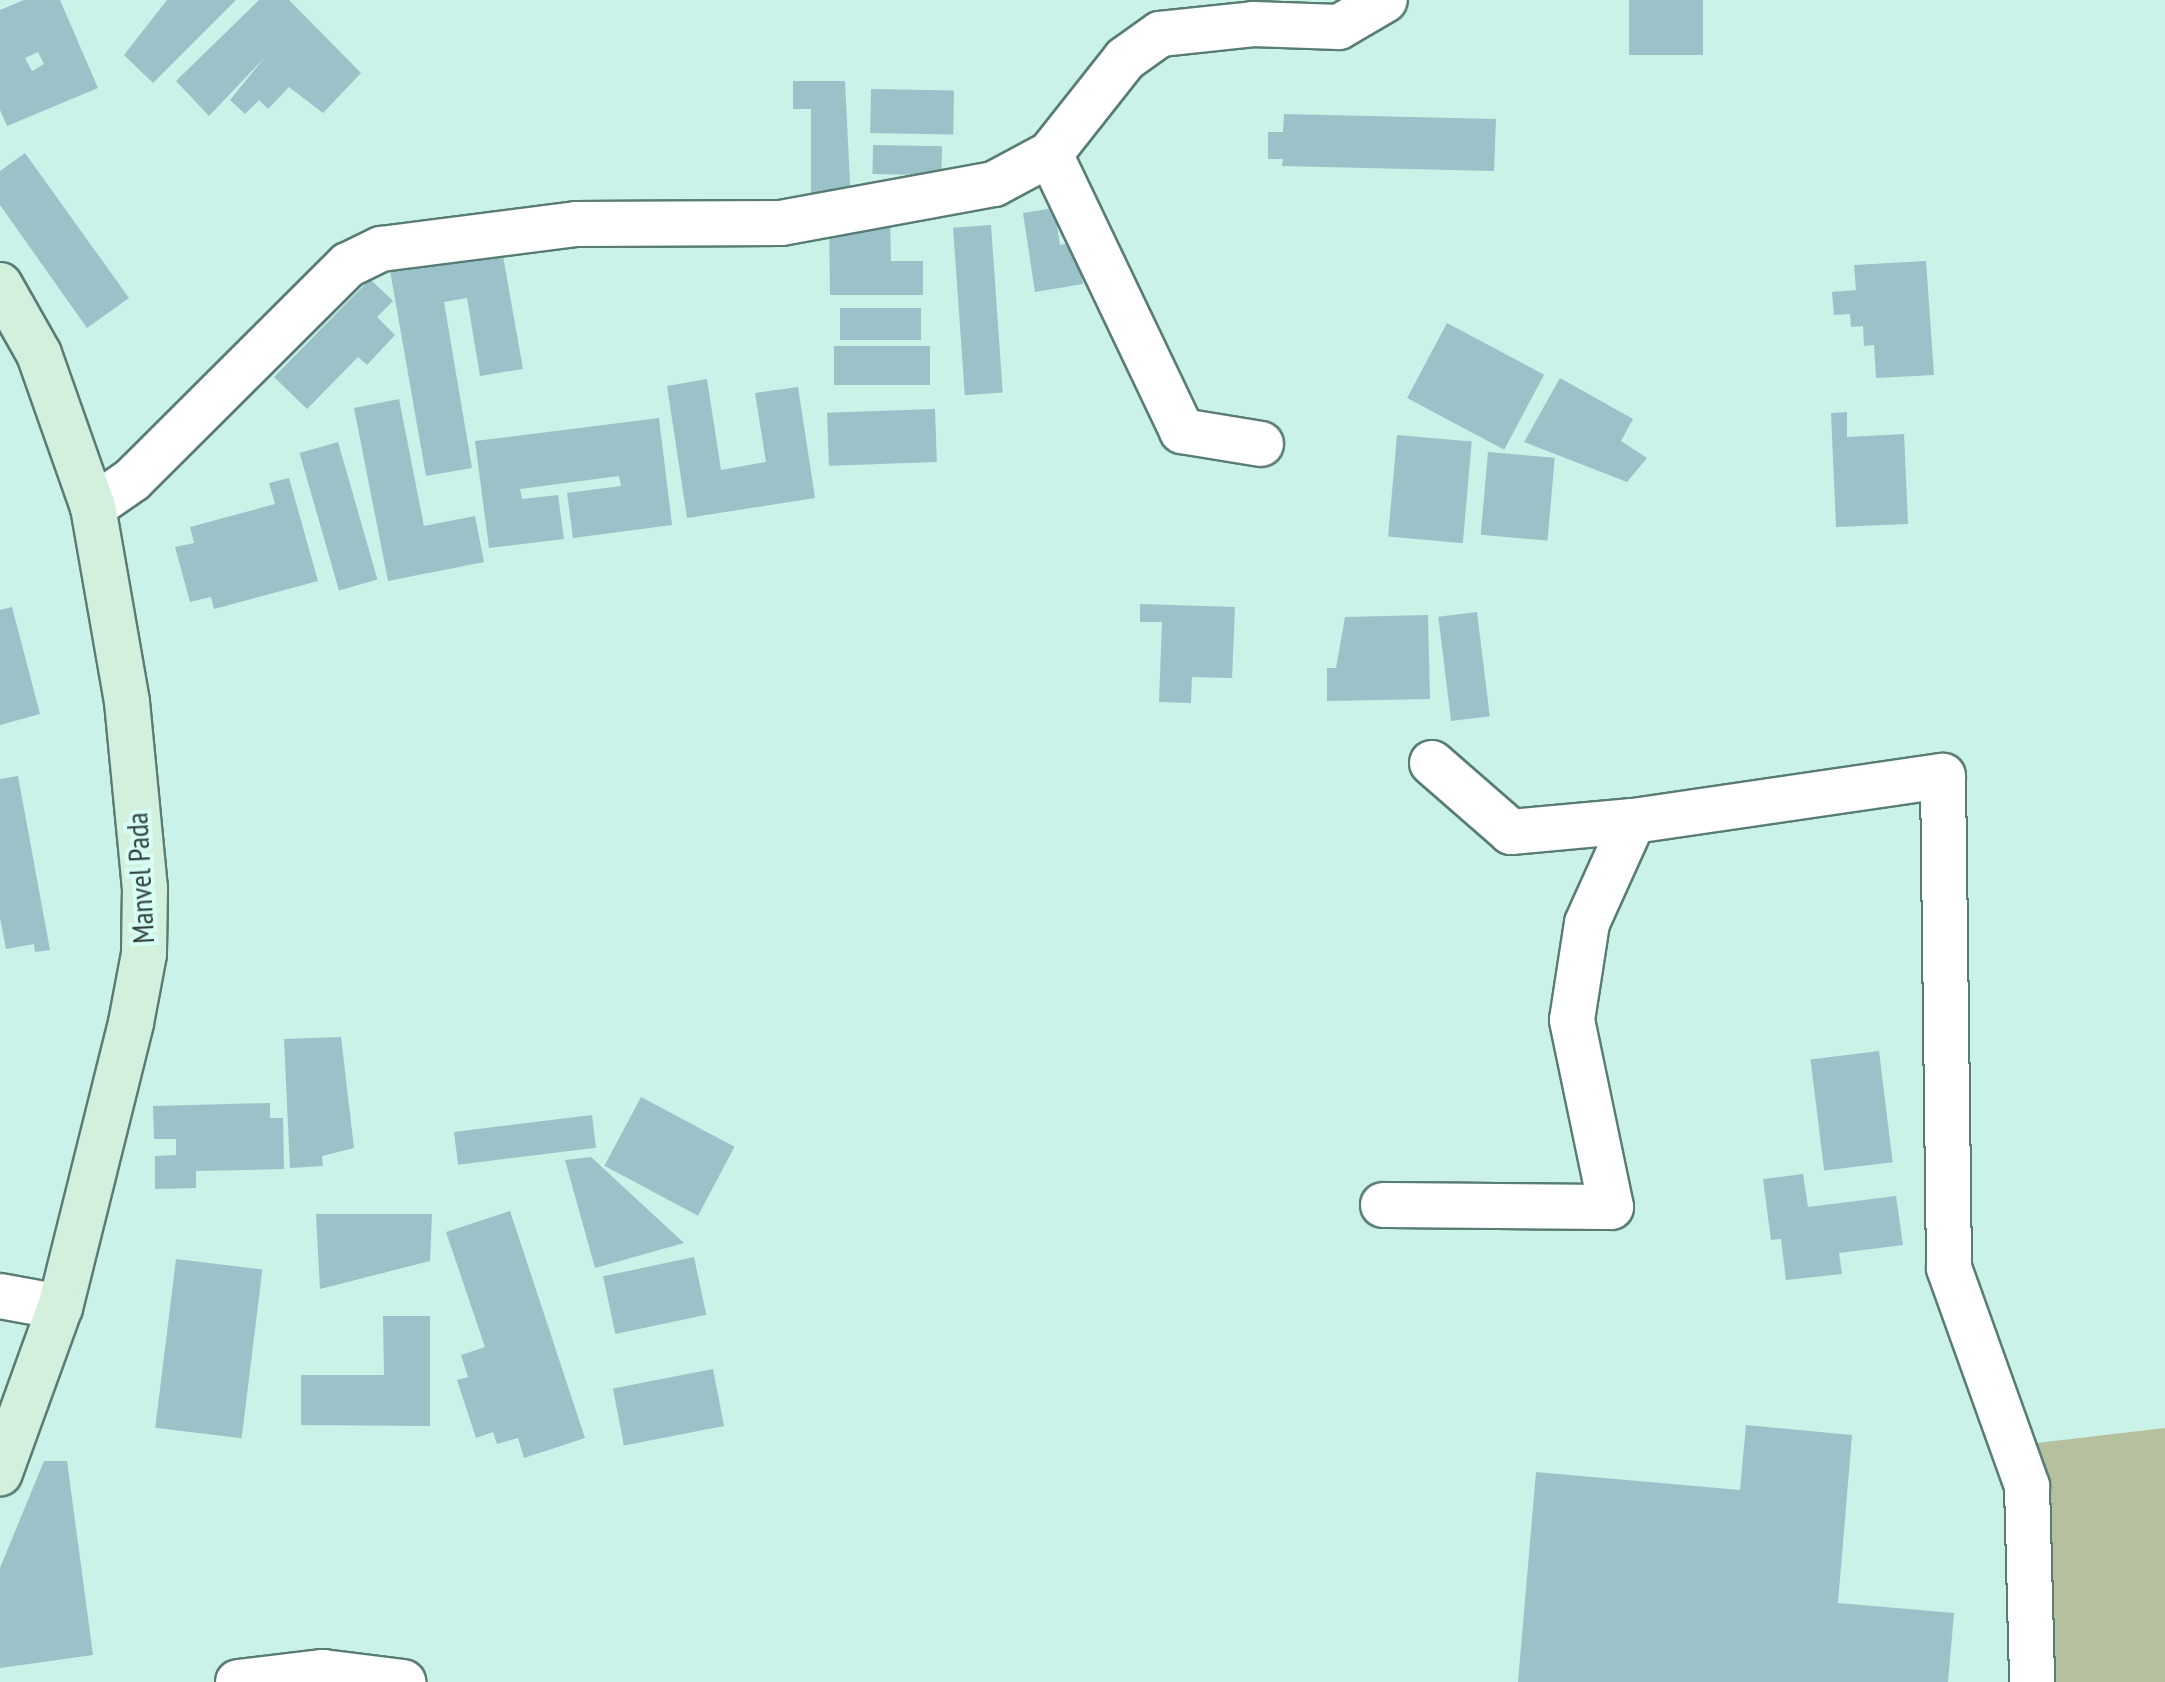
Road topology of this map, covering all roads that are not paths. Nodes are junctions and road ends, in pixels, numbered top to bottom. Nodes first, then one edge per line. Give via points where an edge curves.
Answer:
1 (1385, 0) edge
2 (1050, 154) junction
3 (0, 285) edge
4 (1261, 444) dead end
5 (93, 507) junction
6 (1432, 763) dead end
7 (1633, 821) junction
8 (1383, 1205) dead end
9 (0, 1296) edge
10 (60, 1307) junction
11 (0, 1473) edge
12 (238, 1682) edge
13 (403, 1682) edge
14 (2032, 1682) edge

1 - 2 street via 1339,27 1253,24 1160,34 1125,59
2 - 4 street via 1182,431
2 - 5 street via 994,184 781,223 576,224 381,249 348,265 132,480
3 - 5 main road, Manvel Pada via 39,354
5 - 10 main road, Manvel Pada via 127,702 144,954
6 - 7 street via 1511,832
7 - 8 street via 1587,923 1572,1020 1611,1207
7 - 14 street via 1943,776 1949,1268 2027,1486
9 - 10 street
10 - 11 main road, Manvel Pada
12 - 13 street via 323,1672

